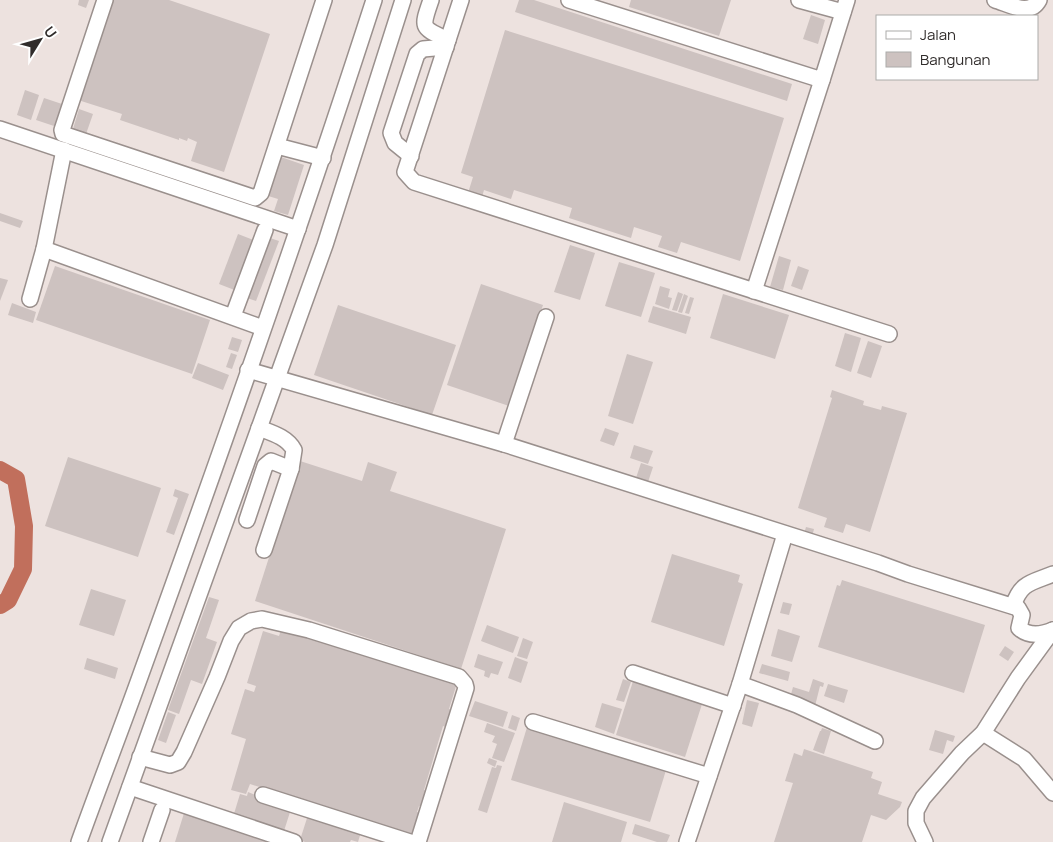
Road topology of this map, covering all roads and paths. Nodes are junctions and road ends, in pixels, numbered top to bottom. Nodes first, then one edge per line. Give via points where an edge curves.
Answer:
1 (104, 0) edge
2 (324, 0) edge
3 (374, 0) edge
4 (403, 0) edge
5 (430, 0) edge
6 (461, 0) edge
7 (569, 0) edge
8 (799, 0) edge
9 (995, 0) edge
10 (1039, 0) edge
11 (845, 6) edge
12 (447, 43) junction
13 (822, 80) junction
14 (0, 129) edge
15 (277, 146) junction
16 (64, 150) junction
17 (411, 156) junction
18 (323, 158) junction
19 (265, 230) dead end
20 (298, 230) junction
21 (44, 248) junction
22 (754, 290) junction
23 (30, 299) dead end
24 (233, 316) junction
25 (546, 317) dead end
26 (264, 328) junction
27 (889, 334) dead end
28 (248, 370) junction
29 (276, 380) junction
30 (259, 428) junction
31 (504, 444) junction
32 (291, 469) junction
33 (247, 520) dead end
34 (786, 534) junction
35 (264, 550) dead end
36 (1053, 574) edge
37 (1013, 606) junction
38 (1053, 630) edge
39 (633, 673) dead end
40 (740, 684) junction
41 (732, 706) junction
42 (533, 722) dead end
43 (983, 733) junction
44 (875, 741) dead end
45 (140, 757) junction
46 (709, 776) junction
47 (130, 787) junction
48 (1053, 793) edge
49 (263, 795) dead end
50 (162, 810) dead end
51 (79, 842) edge
52 (110, 842) edge
53 (151, 842) edge
54 (294, 842) edge
55 (410, 842) edge
56 (416, 842) edge
57 (687, 842) edge
58 (925, 842) edge

1 - 15 street via 63,134 255,198 261,193
2 - 15 street
3 - 18 street
4 - 29 street via 325,245
5 - 12 street via 425,26
6 - 12 street
7 - 13 street
8 - 11 street
9 - 10 street via 1026,10
11 - 13 street
12 - 17 street
12 - 17 street via 423,49 417,54 391,133 395,143
13 - 22 street
14 - 16 street
15 - 18 street
16 - 20 street
16 - 21 street
17 - 22 street via 405,172 414,182
18 - 20 street
19 - 24 street
20 - 26 street
21 - 23 street
21 - 24 street
22 - 27 street
24 - 26 street
25 - 31 street
26 - 28 street
28 - 29 street
28 - 51 street
29 - 30 street
29 - 31 street
30 - 32 street via 292,446
30 - 45 street
31 - 34 street
32 - 33 street via 271,461 265,466
32 - 35 street
34 - 37 street
34 - 40 street
36 - 37 street via 1020,590
37 - 38 street via 1022,615 1019,628 1022,631 1036,635
38 - 43 street
39 - 41 street
40 - 41 street
40 - 44 street
41 - 46 street
42 - 46 street
43 - 48 street via 1024,759
43 - 58 street via 923,798 916,811 916,823
45 - 47 street
45 - 56 street via 170,765 178,762 239,628 262,619 309,630 459,677 465,684
46 - 57 street
47 - 52 street
47 - 54 street
49 - 55 street
50 - 53 street

